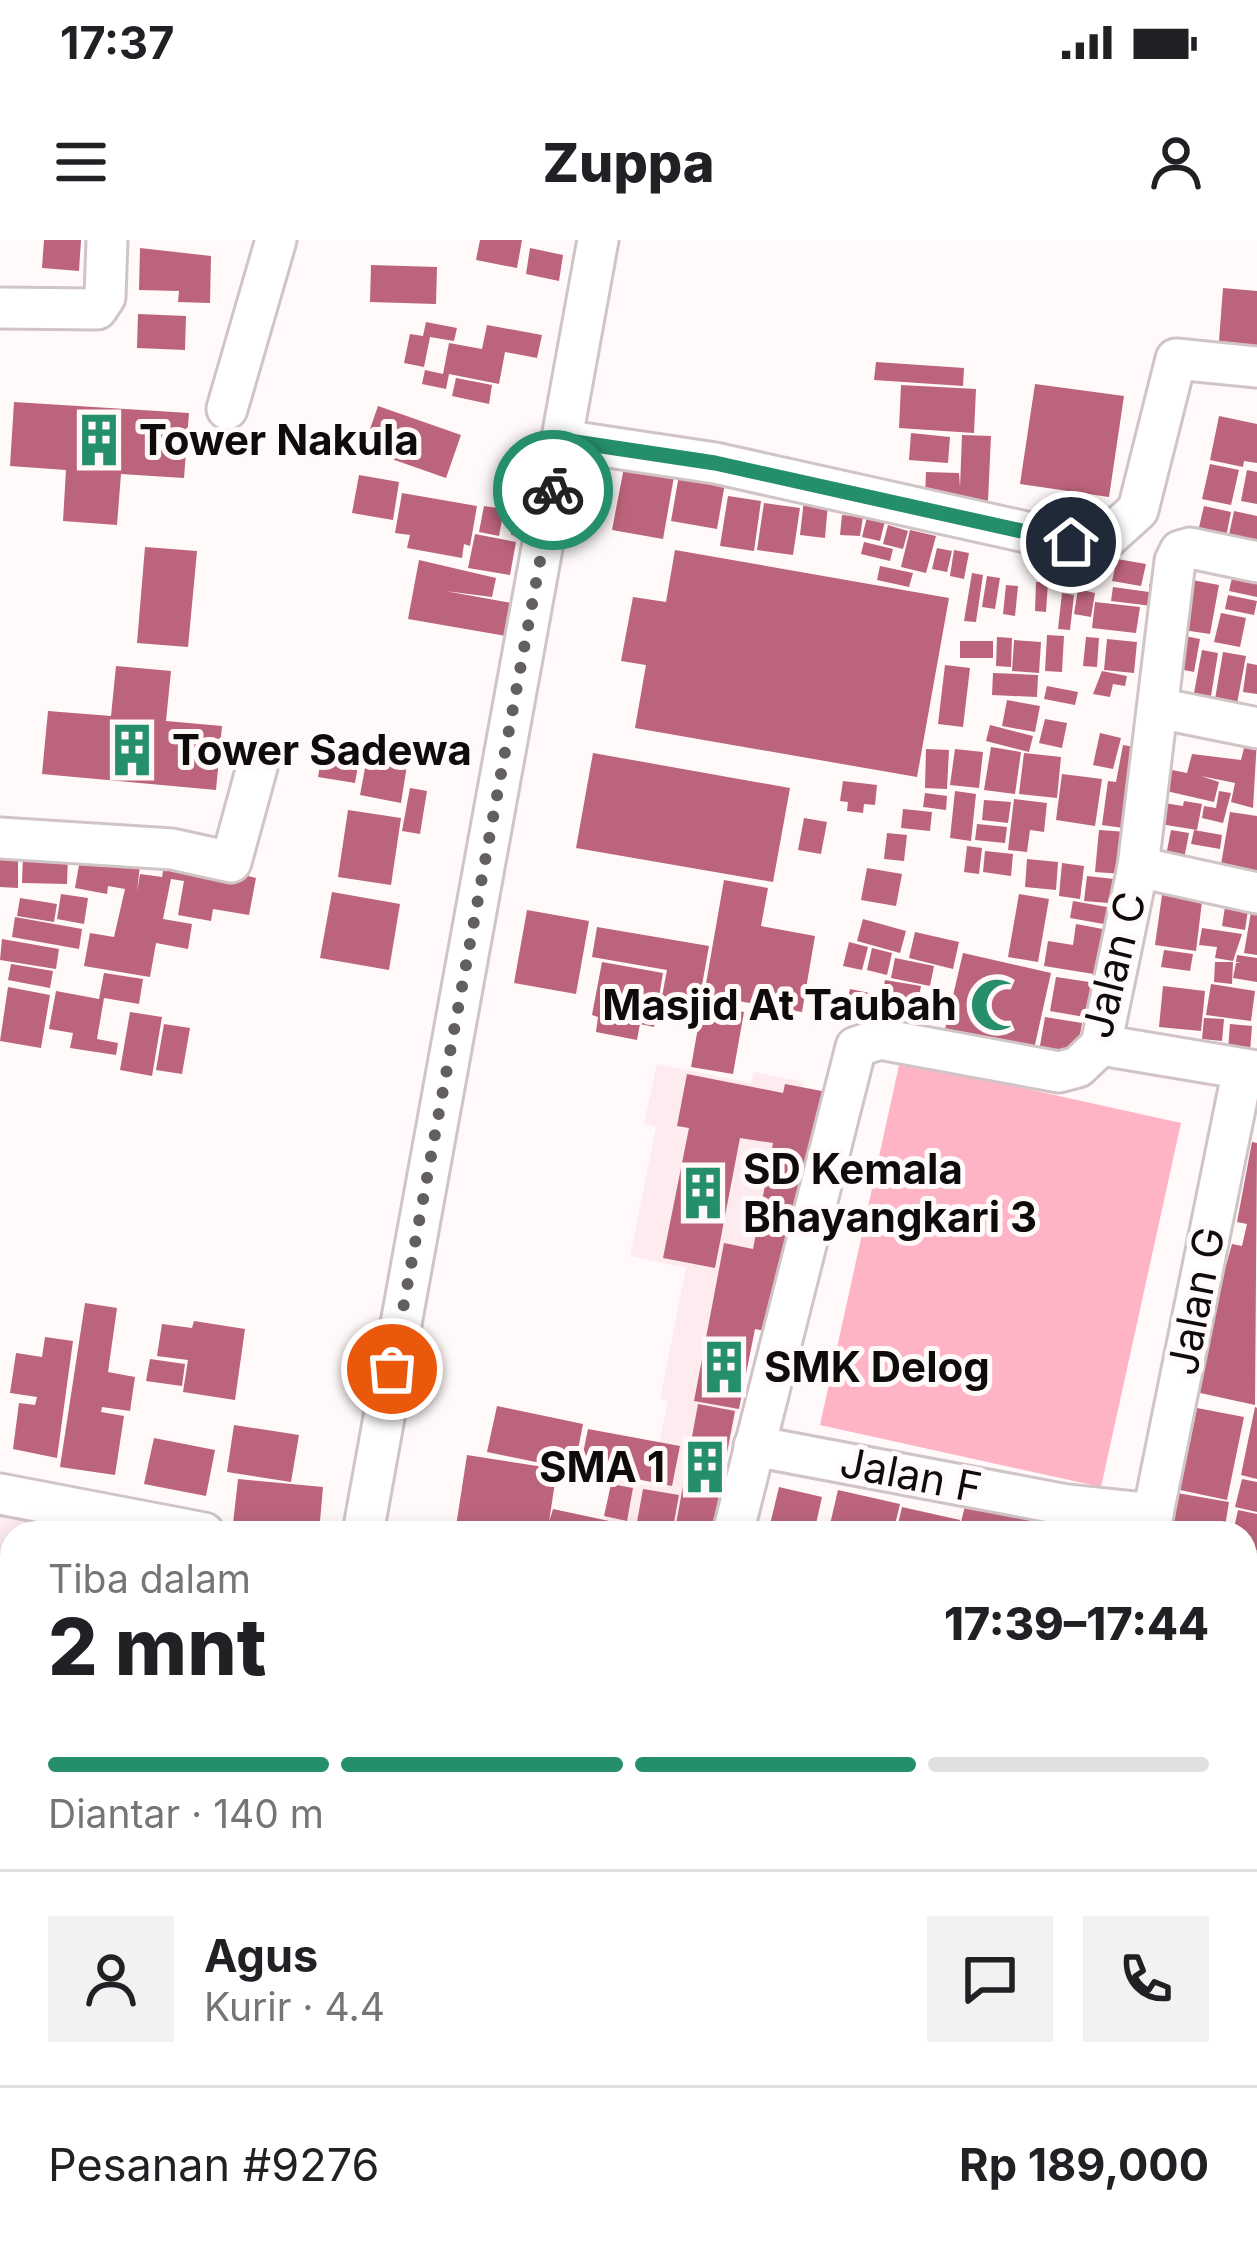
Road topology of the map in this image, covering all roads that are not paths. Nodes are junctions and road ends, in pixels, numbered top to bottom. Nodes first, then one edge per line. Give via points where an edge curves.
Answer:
1 (106, 240) edge
2 (276, 240) edge
3 (598, 240) edge
4 (0, 308) edge
5 (1257, 367) edge
6 (227, 409) dead end
7 (562, 440) junction
8 (1257, 562) edge
9 (1158, 708) junction
10 (1257, 728) edge
11 (257, 767) dead end
12 (0, 838) edge
13 (1138, 867) junction
14 (1257, 893) edge
15 (1101, 1045) junction
16 (1250, 1070) edge
17 (754, 1445) junction
18 (0, 1495) edge
19 (1065, 1519) edge
20 (140, 1521) edge
21 (365, 1521) edge
22 (736, 1521) edge
23 (1108, 1521) edge
24 (1151, 1521) edge

1 - 4 street via 98,309
2 - 6 street
3 - 7 street
5 - 7 street via 1176,359 1138,510 1108,538 1071,542 715,463
7 - 21 street
8 - 9 street, Jalan C via 1180,551
9 - 10 street
9 - 13 street, Jalan C
11 - 12 street via 231,862 172,849
13 - 14 street
13 - 15 street, Jalan C
15 - 16 street
15 - 17 street, Jalan C via 1059,1072 880,1039 856,1047
16 - 24 street, Jalan G
17 - 19 street, Jalan F
17 - 22 street, Jalan C
18 - 20 street
19 - 23 street, Jalan F

